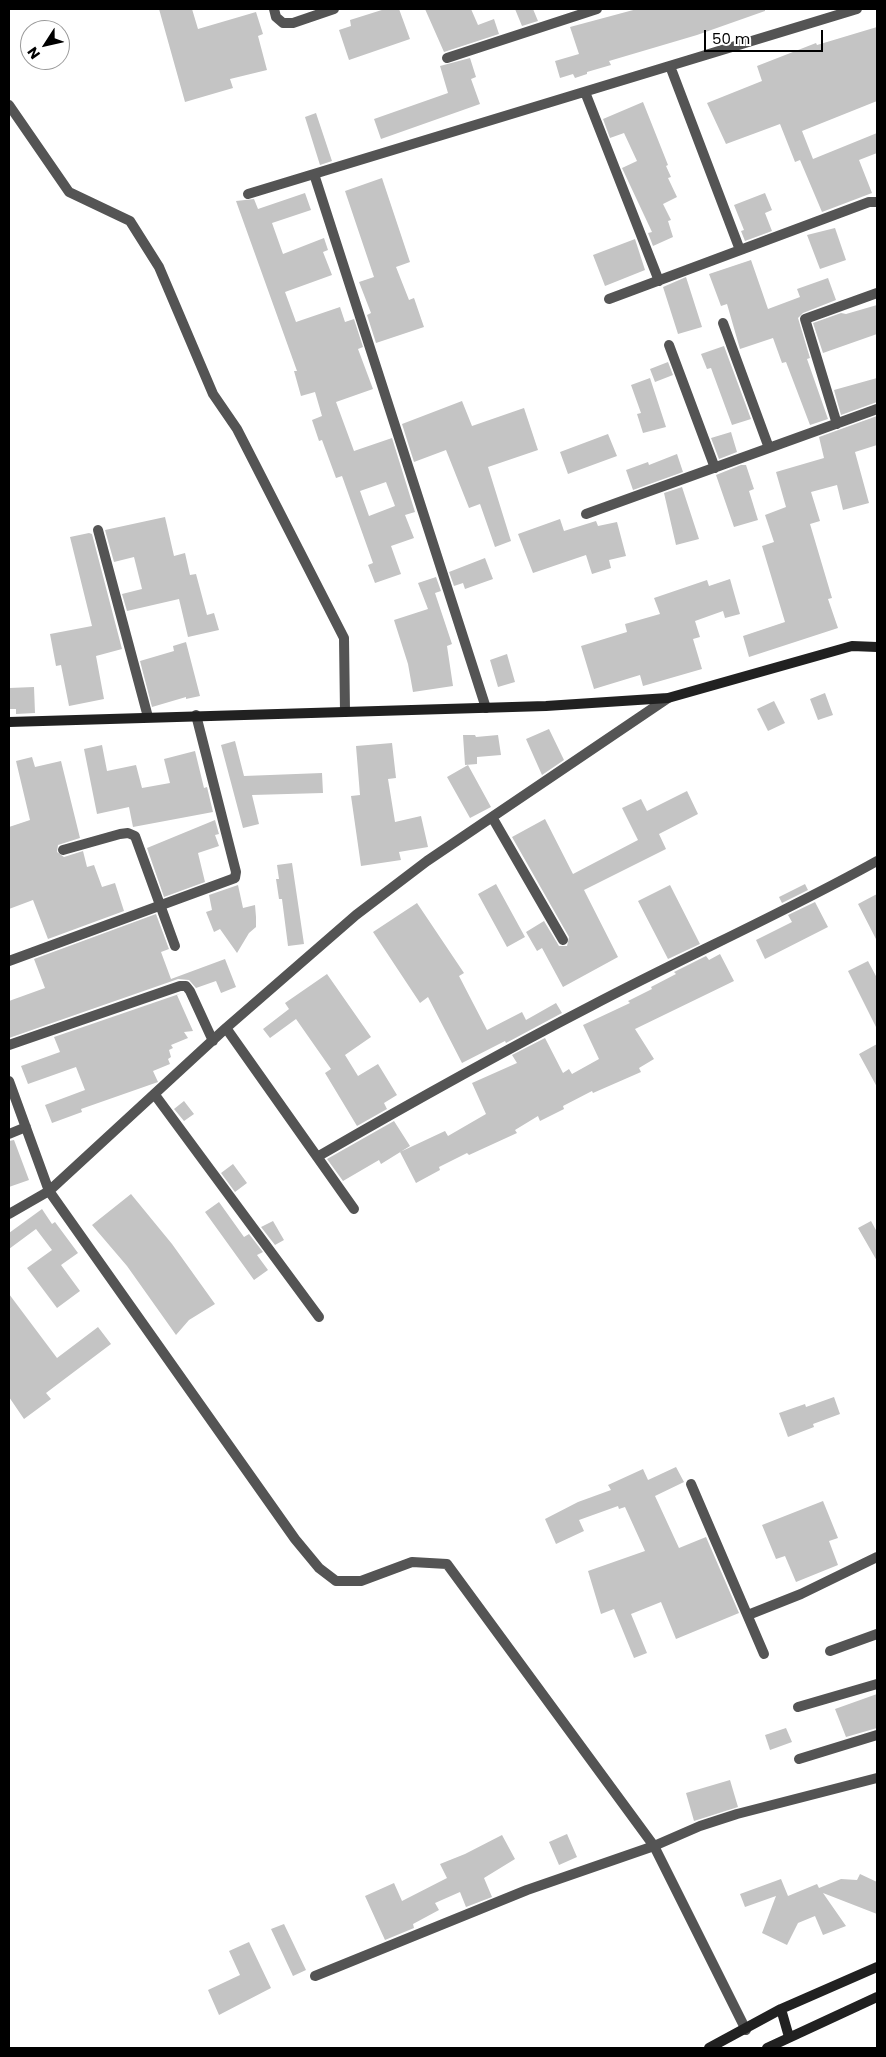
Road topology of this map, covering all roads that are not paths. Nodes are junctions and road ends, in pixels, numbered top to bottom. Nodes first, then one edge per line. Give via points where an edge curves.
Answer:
1 (274, 9) edge
2 (334, 9) edge
3 (597, 9) edge
4 (857, 9) edge
5 (447, 58) dead end
6 (670, 66) junction
7 (585, 92) junction
8 (9, 105) edge
9 (314, 174) junction
10 (248, 194) dead end
11 (877, 202) edge
12 (740, 250) junction
13 (659, 280) junction
14 (877, 293) edge
15 (609, 299) dead end
16 (723, 323) dead end
17 (669, 345) dead end
18 (877, 409) edge
19 (837, 424) junction
20 (770, 448) junction
21 (715, 468) junction
22 (586, 514) dead end
23 (98, 530) dead end
24 (877, 647) edge
25 (668, 698) junction
26 (486, 708) junction
27 (346, 712) junction
28 (196, 715) junction
29 (148, 717) junction
30 (9, 722) edge
31 (492, 817) junction
32 (63, 850) dead end
33 (877, 861) edge
34 (161, 906) junction
35 (563, 940) dead end
36 (175, 946) dead end
37 (9, 961) edge
38 (226, 1028) junction
39 (213, 1041) junction
40 (9, 1045) edge
41 (9, 1081) edge
42 (155, 1095) junction
43 (26, 1128) junction
44 (9, 1134) edge
45 (317, 1157) junction
46 (49, 1190) junction
47 (354, 1210) dead end
48 (9, 1214) edge
49 (319, 1317) dead end
50 (691, 1484) dead end
51 (877, 1556) edge
52 (748, 1615) junction
53 (877, 1634) edge
54 (830, 1651) dead end
55 (764, 1654) dead end
56 (877, 1684) edge
57 (798, 1708) dead end
58 (877, 1735) edge
59 (799, 1759) dead end
60 (877, 1778) edge
61 (654, 1846) junction
62 (877, 1967) edge
63 (315, 1976) dead end
64 (877, 1997) edge
65 (781, 2009) junction
66 (746, 2030) junction
67 (789, 2037) junction
68 (709, 2048) edge
69 (767, 2048) edge

1 - 2 street via 276,17 283,23 293,23
3 - 5 street
4 - 6 street
6 - 7 street
6 - 12 street
7 - 9 street
7 - 13 street
8 - 27 street via 69,192 130,221 159,267 213,394 237,429 344,638
9 - 10 street
9 - 26 street
11 - 12 street via 869,202
12 - 13 street
13 - 15 street
14 - 19 street via 805,319
16 - 20 street
17 - 21 street
18 - 19 street
19 - 20 street
20 - 21 street
21 - 22 street
23 - 29 street
24 - 25 main road via 852,646
25 - 26 main road
25 - 31 street
26 - 27 main road
27 - 28 main road
28 - 29 main road
28 - 34 street via 235,878
29 - 30 main road
31 - 35 street
31 - 38 street via 356,915
32 - 34 street via 120,834 135,836
33 - 45 street via 591,1006
34 - 36 street
34 - 37 street
38 - 39 street
38 - 45 street
39 - 40 street via 190,991 186,986 180,986
39 - 42 street
41 - 43 street
42 - 46 street
42 - 49 street
43 - 44 street
43 - 46 street
45 - 47 street
46 - 48 street
46 - 61 street via 289,1531 319,1568 336,1581 361,1581 412,1562 447,1564
50 - 52 street
51 - 52 street via 802,1594
52 - 55 street
53 - 54 street
56 - 57 street
58 - 59 street
60 - 61 street via 737,1814
61 - 63 street via 527,1890
61 - 66 street
62 - 65 main road
64 - 67 main road
65 - 66 main road
65 - 67 main road
66 - 68 main road
67 - 69 main road

